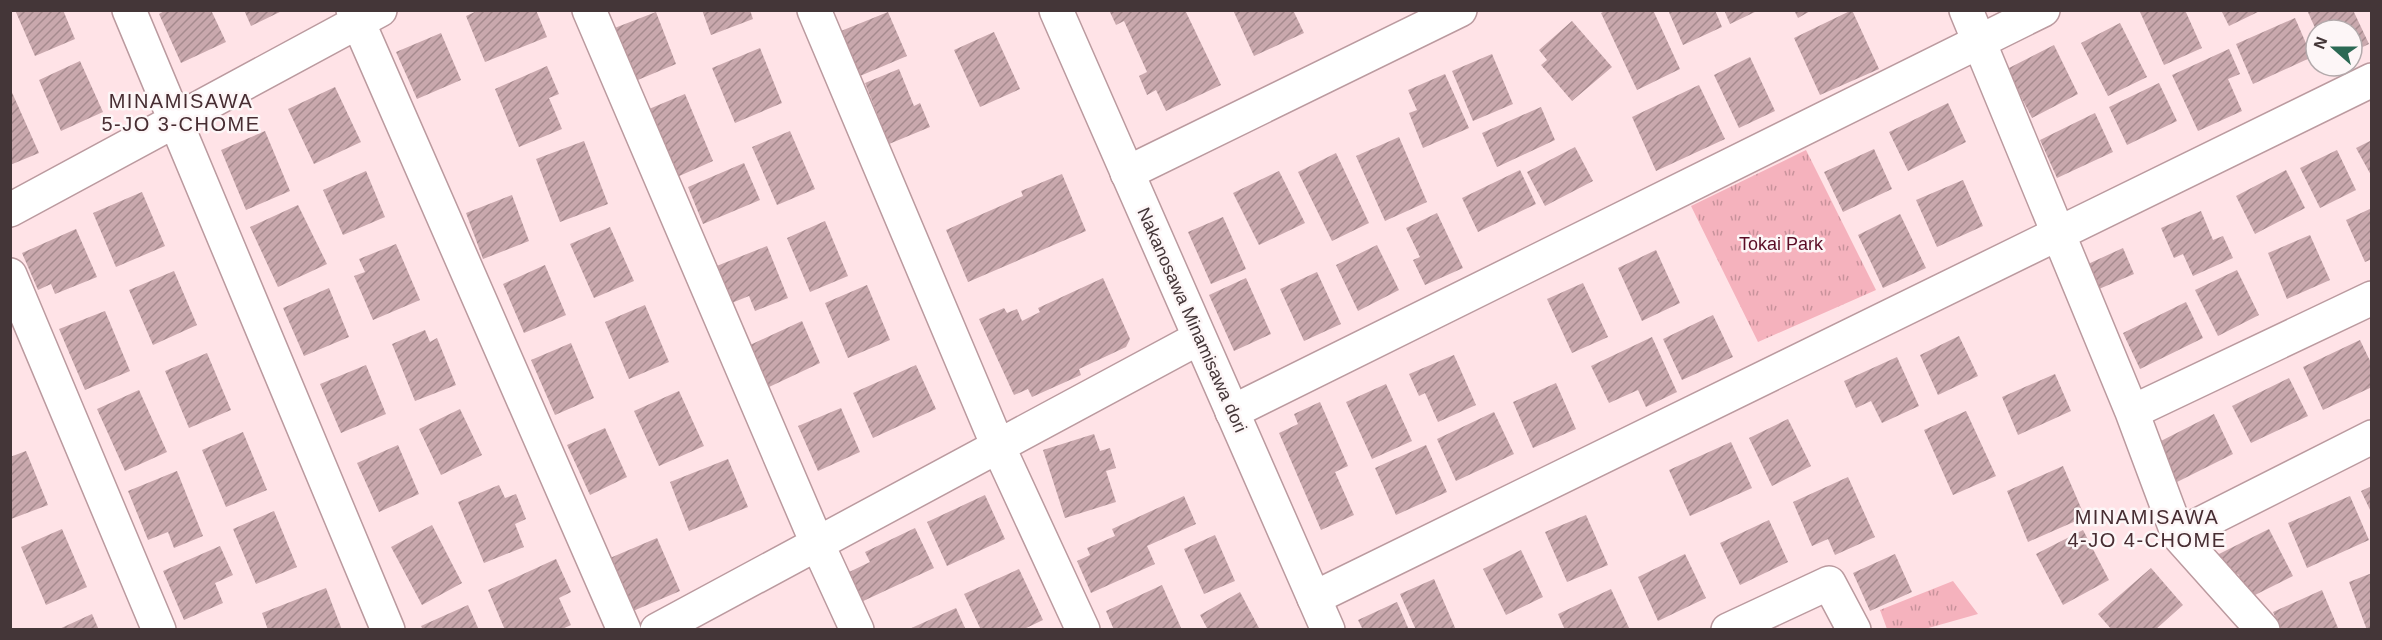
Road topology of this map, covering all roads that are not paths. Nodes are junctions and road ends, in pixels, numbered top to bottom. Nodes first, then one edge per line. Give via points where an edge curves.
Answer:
1 (129, 10) edge
2 (589, 10) edge
3 (814, 10) edge
4 (1056, 10) edge
5 (1461, 10) edge
6 (1966, 10) edge
7 (2043, 10) edge
8 (364, 14) edge
9 (1979, 42) junction
10 (2372, 80) edge
11 (177, 121) junction
12 (1127, 173) junction
13 (10, 210) edge
14 (2058, 232) junction
15 (10, 275) edge
16 (2372, 298) edge
17 (1199, 338) junction
18 (1232, 412) junction
19 (2132, 412) junction
20 (2372, 437) edge
21 (998, 446) junction
22 (2178, 535) junction
23 (817, 543) junction
24 (1314, 598) junction
25 (159, 630) edge
26 (388, 630) edge
27 (624, 630) edge
28 (657, 630) edge
29 (857, 630) edge
30 (1083, 630) edge
31 (1328, 630) edge
32 (1728, 630) edge
33 (1854, 630) edge
34 (2263, 630) edge

1 - 11 street
2 - 23 street
3 - 21 street
4 - 12 street, Nakanosawa Minamisawa dori
5 - 12 street
6 - 9 street
7 - 9 street
8 - 11 street
8 - 27 street
9 - 14 street
9 - 18 street
10 - 14 street
11 - 13 street
11 - 26 street
12 - 17 street, Nakanosawa Minamisawa dori
14 - 19 street
14 - 24 street
15 - 25 street
16 - 19 street
17 - 18 street, Nakanosawa Minamisawa dori
17 - 21 street
18 - 24 street, Nakanosawa Minamisawa dori
19 - 22 street
20 - 22 street
21 - 23 street
21 - 30 street
22 - 34 street
23 - 28 street
23 - 29 street
24 - 31 street, Nakanosawa Minamisawa dori
32 - 33 street via 1829,583

